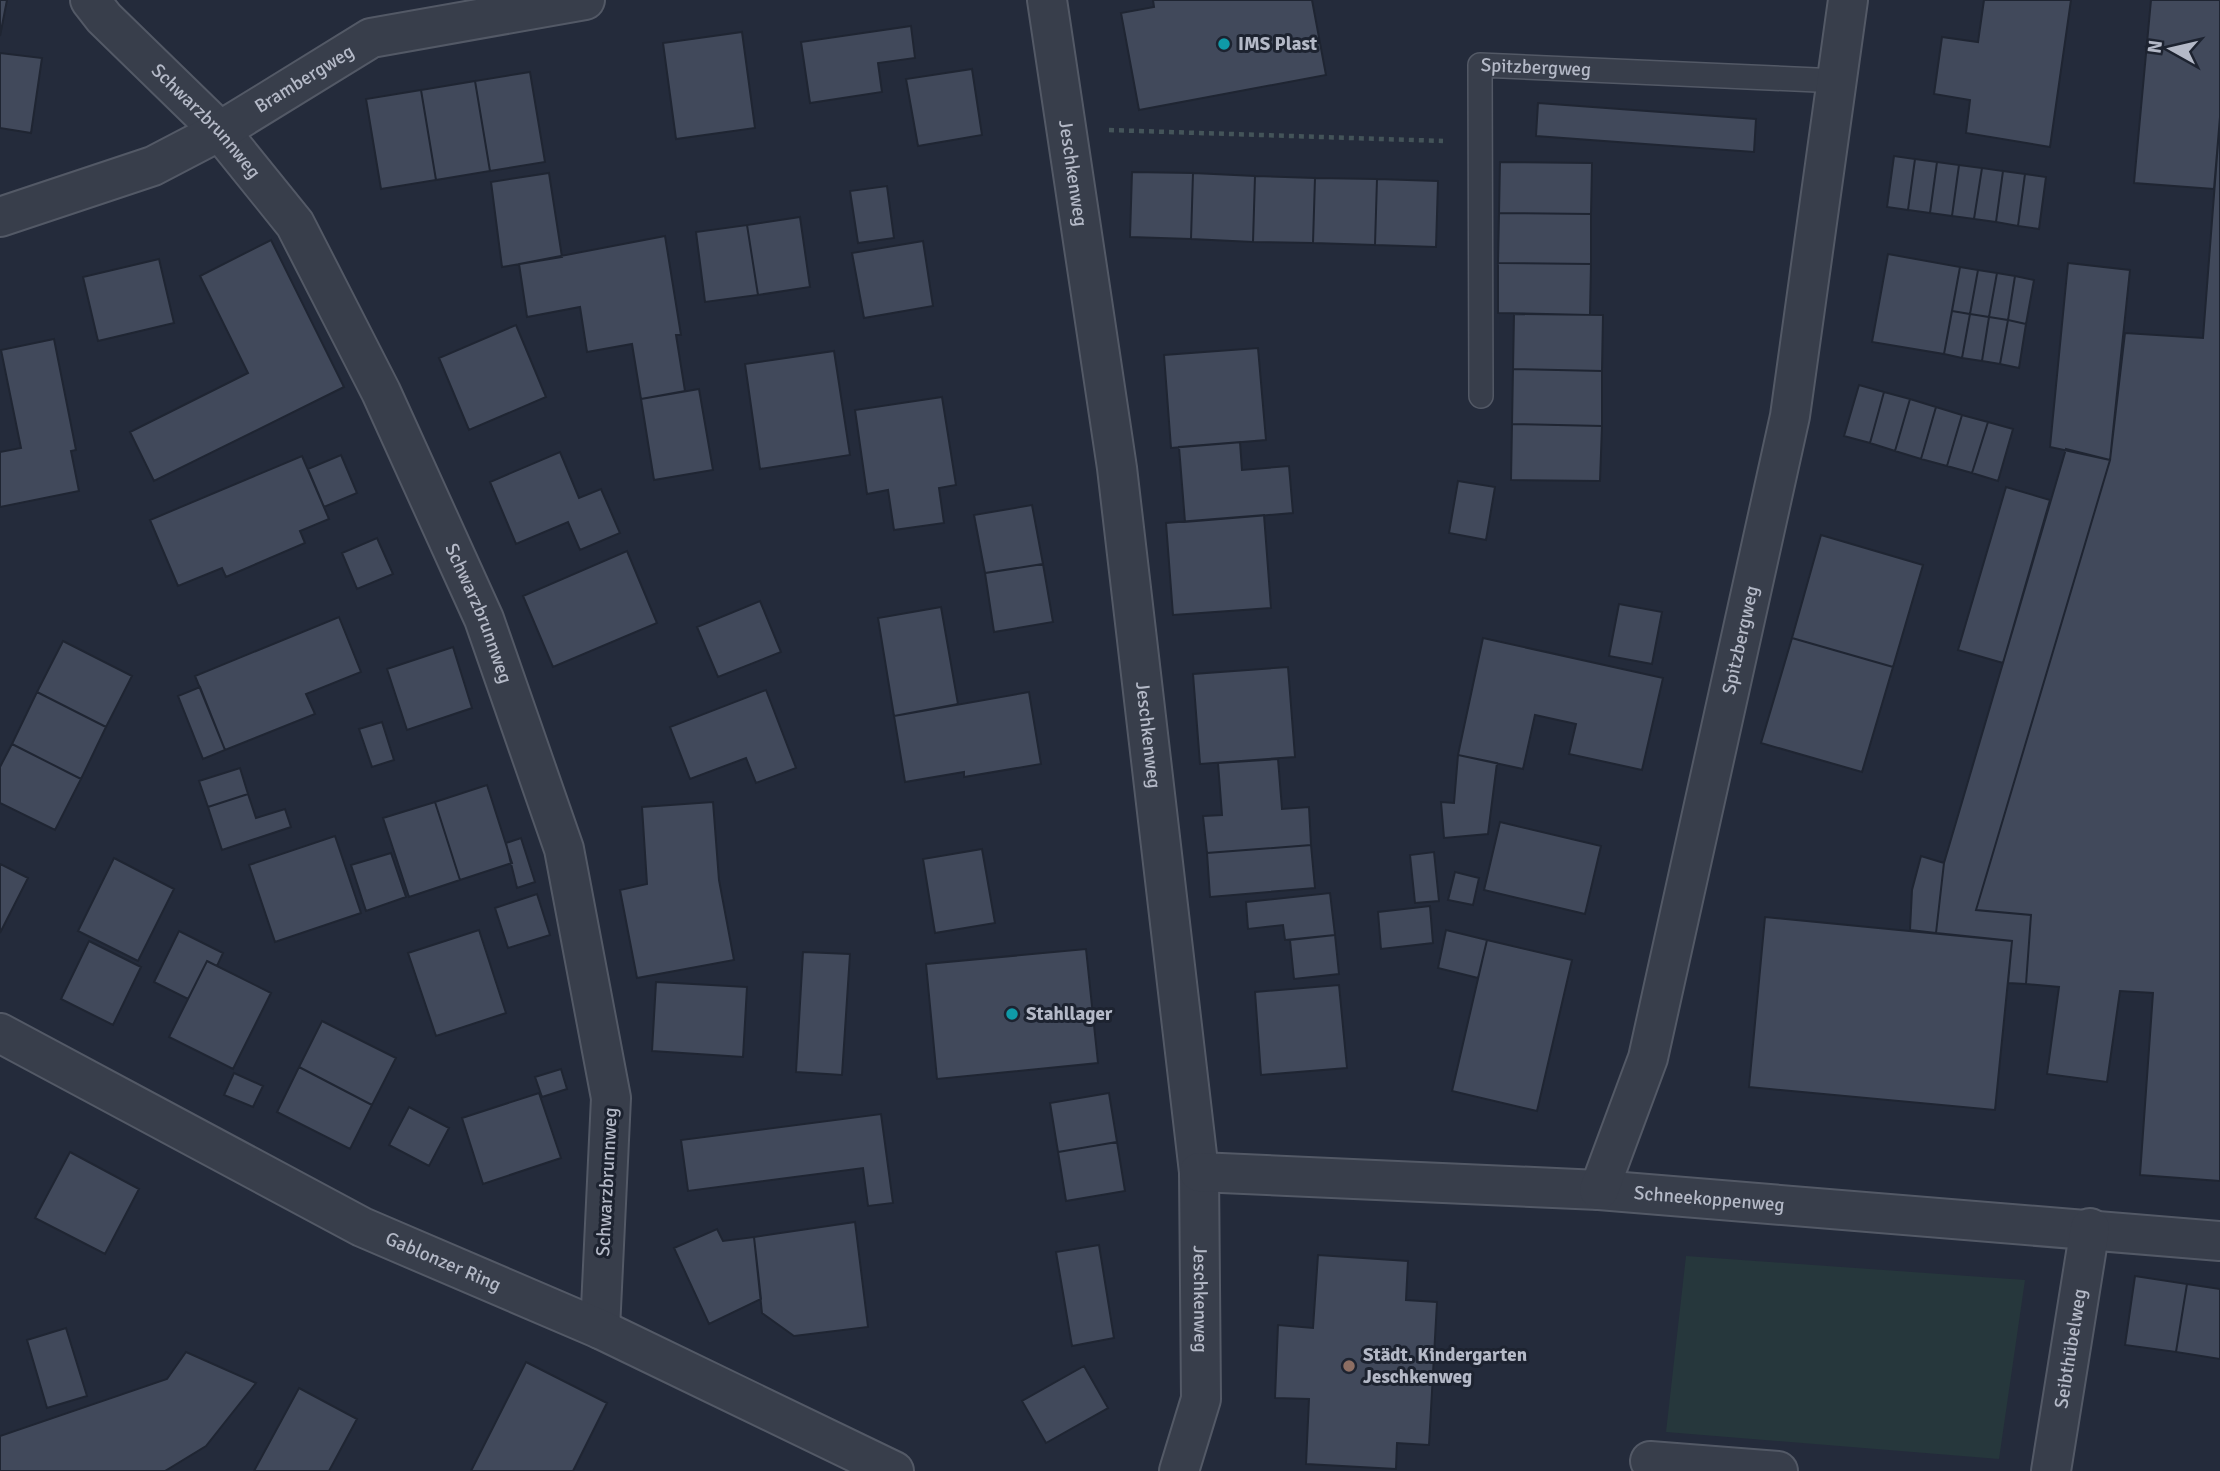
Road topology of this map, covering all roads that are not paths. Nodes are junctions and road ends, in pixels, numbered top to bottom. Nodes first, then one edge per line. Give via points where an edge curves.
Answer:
1 (90, 0) edge
2 (586, 0) edge
3 (1047, 0) edge
4 (1848, 0) edge
5 (1839, 80) junction
6 (220, 131) junction
7 (0, 218) edge
8 (1481, 396) dead end
9 (0, 1033) edge
10 (1199, 1172) junction
11 (1600, 1190) junction
12 (2090, 1228) junction
13 (2220, 1241) edge
14 (600, 1329) junction
15 (1650, 1461) dead end
16 (2060, 1470) edge
17 (894, 1471) edge
18 (1180, 1471) edge
19 (1778, 1471) edge

1 - 6 street, Schwarzbrunnweg
2 - 6 street, Brambergweg via 371,38
3 - 10 street, Jeschkenweg via 1117,468
4 - 5 street, Spitzbergweg
5 - 8 lane, Spitzbergweg via 1480,65
5 - 11 street, Spitzbergweg via 1790,416 1648,1058
6 - 7 street, Brambergweg via 153,166
6 - 14 street, Schwarzbrunnweg via 295,224 381,392 484,620 564,849 611,1098
9 - 14 street, Gablonzer Ring via 362,1227
10 - 11 street, Schneekoppenweg
10 - 18 street, Jeschkenweg via 1201,1399
11 - 12 street, Schneekoppenweg
12 - 13 street, Schneekoppenweg
12 - 16 street, Seibthübelweg
14 - 17 street, Gablonzer Ring
15 - 19 street

